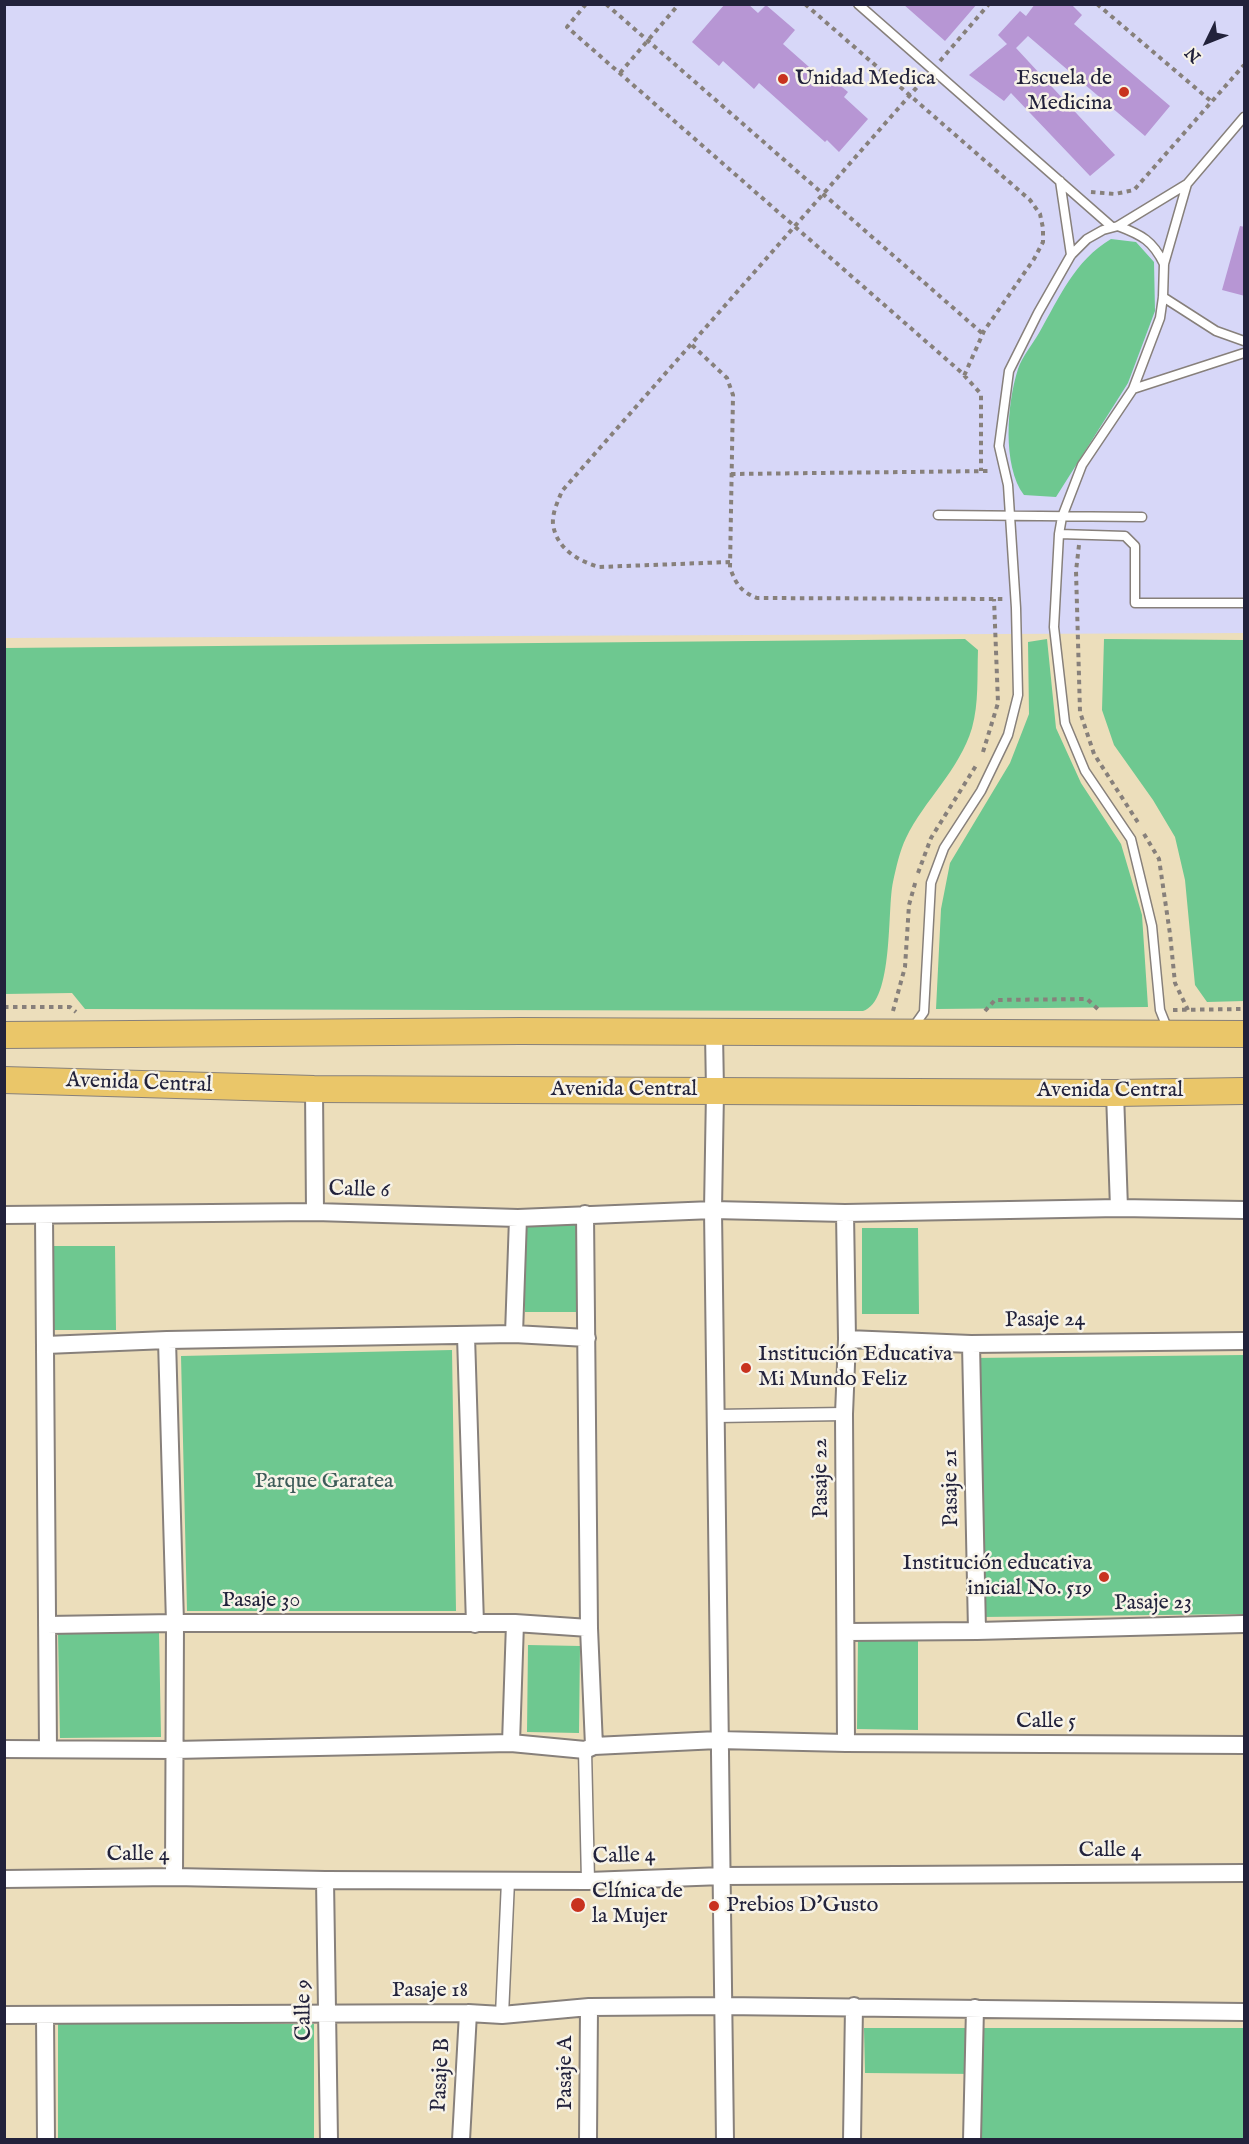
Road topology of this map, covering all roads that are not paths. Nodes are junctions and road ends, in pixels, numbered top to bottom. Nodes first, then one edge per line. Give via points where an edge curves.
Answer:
1 (858, 4) edge
2 (1245, 117) edge
3 (1060, 181) junction
4 (1187, 184) junction
5 (1115, 226) junction
6 (1071, 255) junction
7 (1164, 264) junction
8 (1163, 297) junction
9 (1245, 341) edge
10 (1245, 353) edge
11 (1133, 389) junction
12 (938, 515) dead end
13 (1010, 517) junction
14 (1062, 517) junction
15 (1142, 517) dead end
16 (1059, 534) junction
17 (1245, 603) edge
18 (714, 1033) junction
19 (910, 1033) junction
20 (1169, 1033) junction
21 (1245, 1034) edge
22 (4, 1035) edge
23 (4, 1080) edge
24 (314, 1089) junction
25 (715, 1090) junction
26 (1245, 1090) edge
27 (1115, 1093) junction
28 (1119, 1208) junction
29 (713, 1209) junction
30 (1245, 1210) edge
31 (315, 1212) junction
32 (845, 1213) junction
33 (585, 1214) junction
34 (4, 1215) edge
35 (44, 1215) junction
36 (518, 1218) junction
37 (514, 1334) junction
38 (466, 1336) junction
39 (587, 1338) junction
40 (847, 1339) junction
41 (167, 1340) junction
42 (1245, 1341) edge
43 (971, 1344) junction
44 (46, 1345) junction
45 (844, 1414) junction
46 (716, 1416) junction
47 (175, 1623) junction
48 (515, 1623) junction
49 (475, 1624) junction
50 (1245, 1624) edge
51 (47, 1625) junction
52 (589, 1628) junction
53 (977, 1631) junction
54 (847, 1632) junction
55 (718, 1740) junction
56 (511, 1743) junction
57 (846, 1743) junction
58 (1245, 1745) edge
59 (589, 1748) junction
60 (4, 1749) edge
61 (48, 1749) junction
62 (174, 1750) junction
63 (1245, 1873) edge
64 (723, 1876) junction
65 (174, 1877) junction
66 (4, 1879) edge
67 (325, 1880) junction
68 (507, 1881) junction
69 (588, 1881) junction
70 (722, 2006) junction
71 (854, 2006) junction
72 (589, 2007) junction
73 (975, 2008) junction
74 (1245, 2012) edge
75 (327, 2013) junction
76 (468, 2013) junction
77 (4, 2015) edge
78 (45, 2015) junction
79 (502, 2015) junction
80 (46, 2139) edge
81 (329, 2139) edge
82 (461, 2139) edge
83 (588, 2139) edge
84 (725, 2139) edge
85 (852, 2139) edge
86 (972, 2139) edge

1 - 3 lane
2 - 4 lane
3 - 5 lane
3 - 6 lane
4 - 5 lane
4 - 7 lane
5 - 6 lane via 1087,239
5 - 7 lane via 1142,235
6 - 13 lane via 1009,371 999,446
7 - 8 lane
8 - 9 lane via 1216,331
8 - 11 lane via 1160,318
10 - 11 lane
11 - 14 lane via 1082,465
12 - 13 lane
13 - 14 lane
13 - 19 lane via 1018,695 1008,735 981,791 944,848 931,883 924,1012
14 - 15 lane
14 - 16 lane
16 - 17 lane via 1125,536 1135,546 1135,603
16 - 20 lane via 1054,627 1065,723 1085,771 1131,839 1152,926 1160,1010
18 - 19 main road, Avenida Central
18 - 22 main road, Avenida Central
18 - 25 street
19 - 20 main road, Avenida Central
20 - 21 main road, Avenida Central
23 - 24 main road, Avenida Central
24 - 25 main road, Avenida Central
24 - 31 street
25 - 27 main road, Avenida Central
25 - 29 street
26 - 27 main road, Avenida Central
27 - 28 street
28 - 30 street, Calle 6
28 - 32 street, Calle 6
29 - 32 street, Calle 6
29 - 33 street, Calle 6
29 - 46 street
31 - 35 street, Calle 6
31 - 36 street, Calle 6
32 - 40 street, Pasaje 22
33 - 36 street, Calle 6
33 - 39 street
34 - 35 street, Calle 6
35 - 44 street
36 - 37 street
37 - 38 street
37 - 39 street
38 - 41 street
38 - 49 street
39 - 52 street
40 - 43 street, Pasaje 24
40 - 45 street, Pasaje 22
41 - 44 street
41 - 47 street
42 - 43 street, Pasaje 24
43 - 53 street, Pasaje 21
44 - 51 street
45 - 46 street
45 - 54 street, Pasaje 22
46 - 55 street
47 - 49 street, Pasaje 30
47 - 51 street, Pasaje 30
47 - 62 street
48 - 49 street, Pasaje 30
48 - 52 street, Pasaje 30
48 - 56 street
50 - 53 street, Pasaje 23
51 - 61 street
52 - 59 street
53 - 54 street, Pasaje 23
54 - 57 street, Pasaje 22
55 - 57 street, Calle 5
55 - 59 street, Calle 5
55 - 64 street
56 - 59 street, Calle 5
56 - 62 street, Calle 5
57 - 58 street, Calle 5
59 - 69 street
60 - 61 street, Calle 5
61 - 62 street, Calle 5
62 - 65 street
63 - 64 street, Calle 4
64 - 69 street, Calle 4
64 - 70 street
65 - 66 street, Calle 4
65 - 67 street, Calle 4
67 - 68 street, Calle 4
67 - 75 street, Calle 9
68 - 69 street, Calle 4
68 - 79 street
70 - 71 street, Pasaje 18
70 - 72 street, Pasaje 18
70 - 84 street
71 - 73 street, Pasaje 18
71 - 85 street
72 - 79 street, Pasaje 18
72 - 83 street, Pasaje A
73 - 74 street, Pasaje 18
73 - 86 street
75 - 76 street, Pasaje 18
75 - 78 street, Pasaje 18
75 - 81 street, Calle 9
76 - 79 street, Pasaje 18
76 - 82 street, Pasaje B
77 - 78 street, Pasaje 18
78 - 80 street

